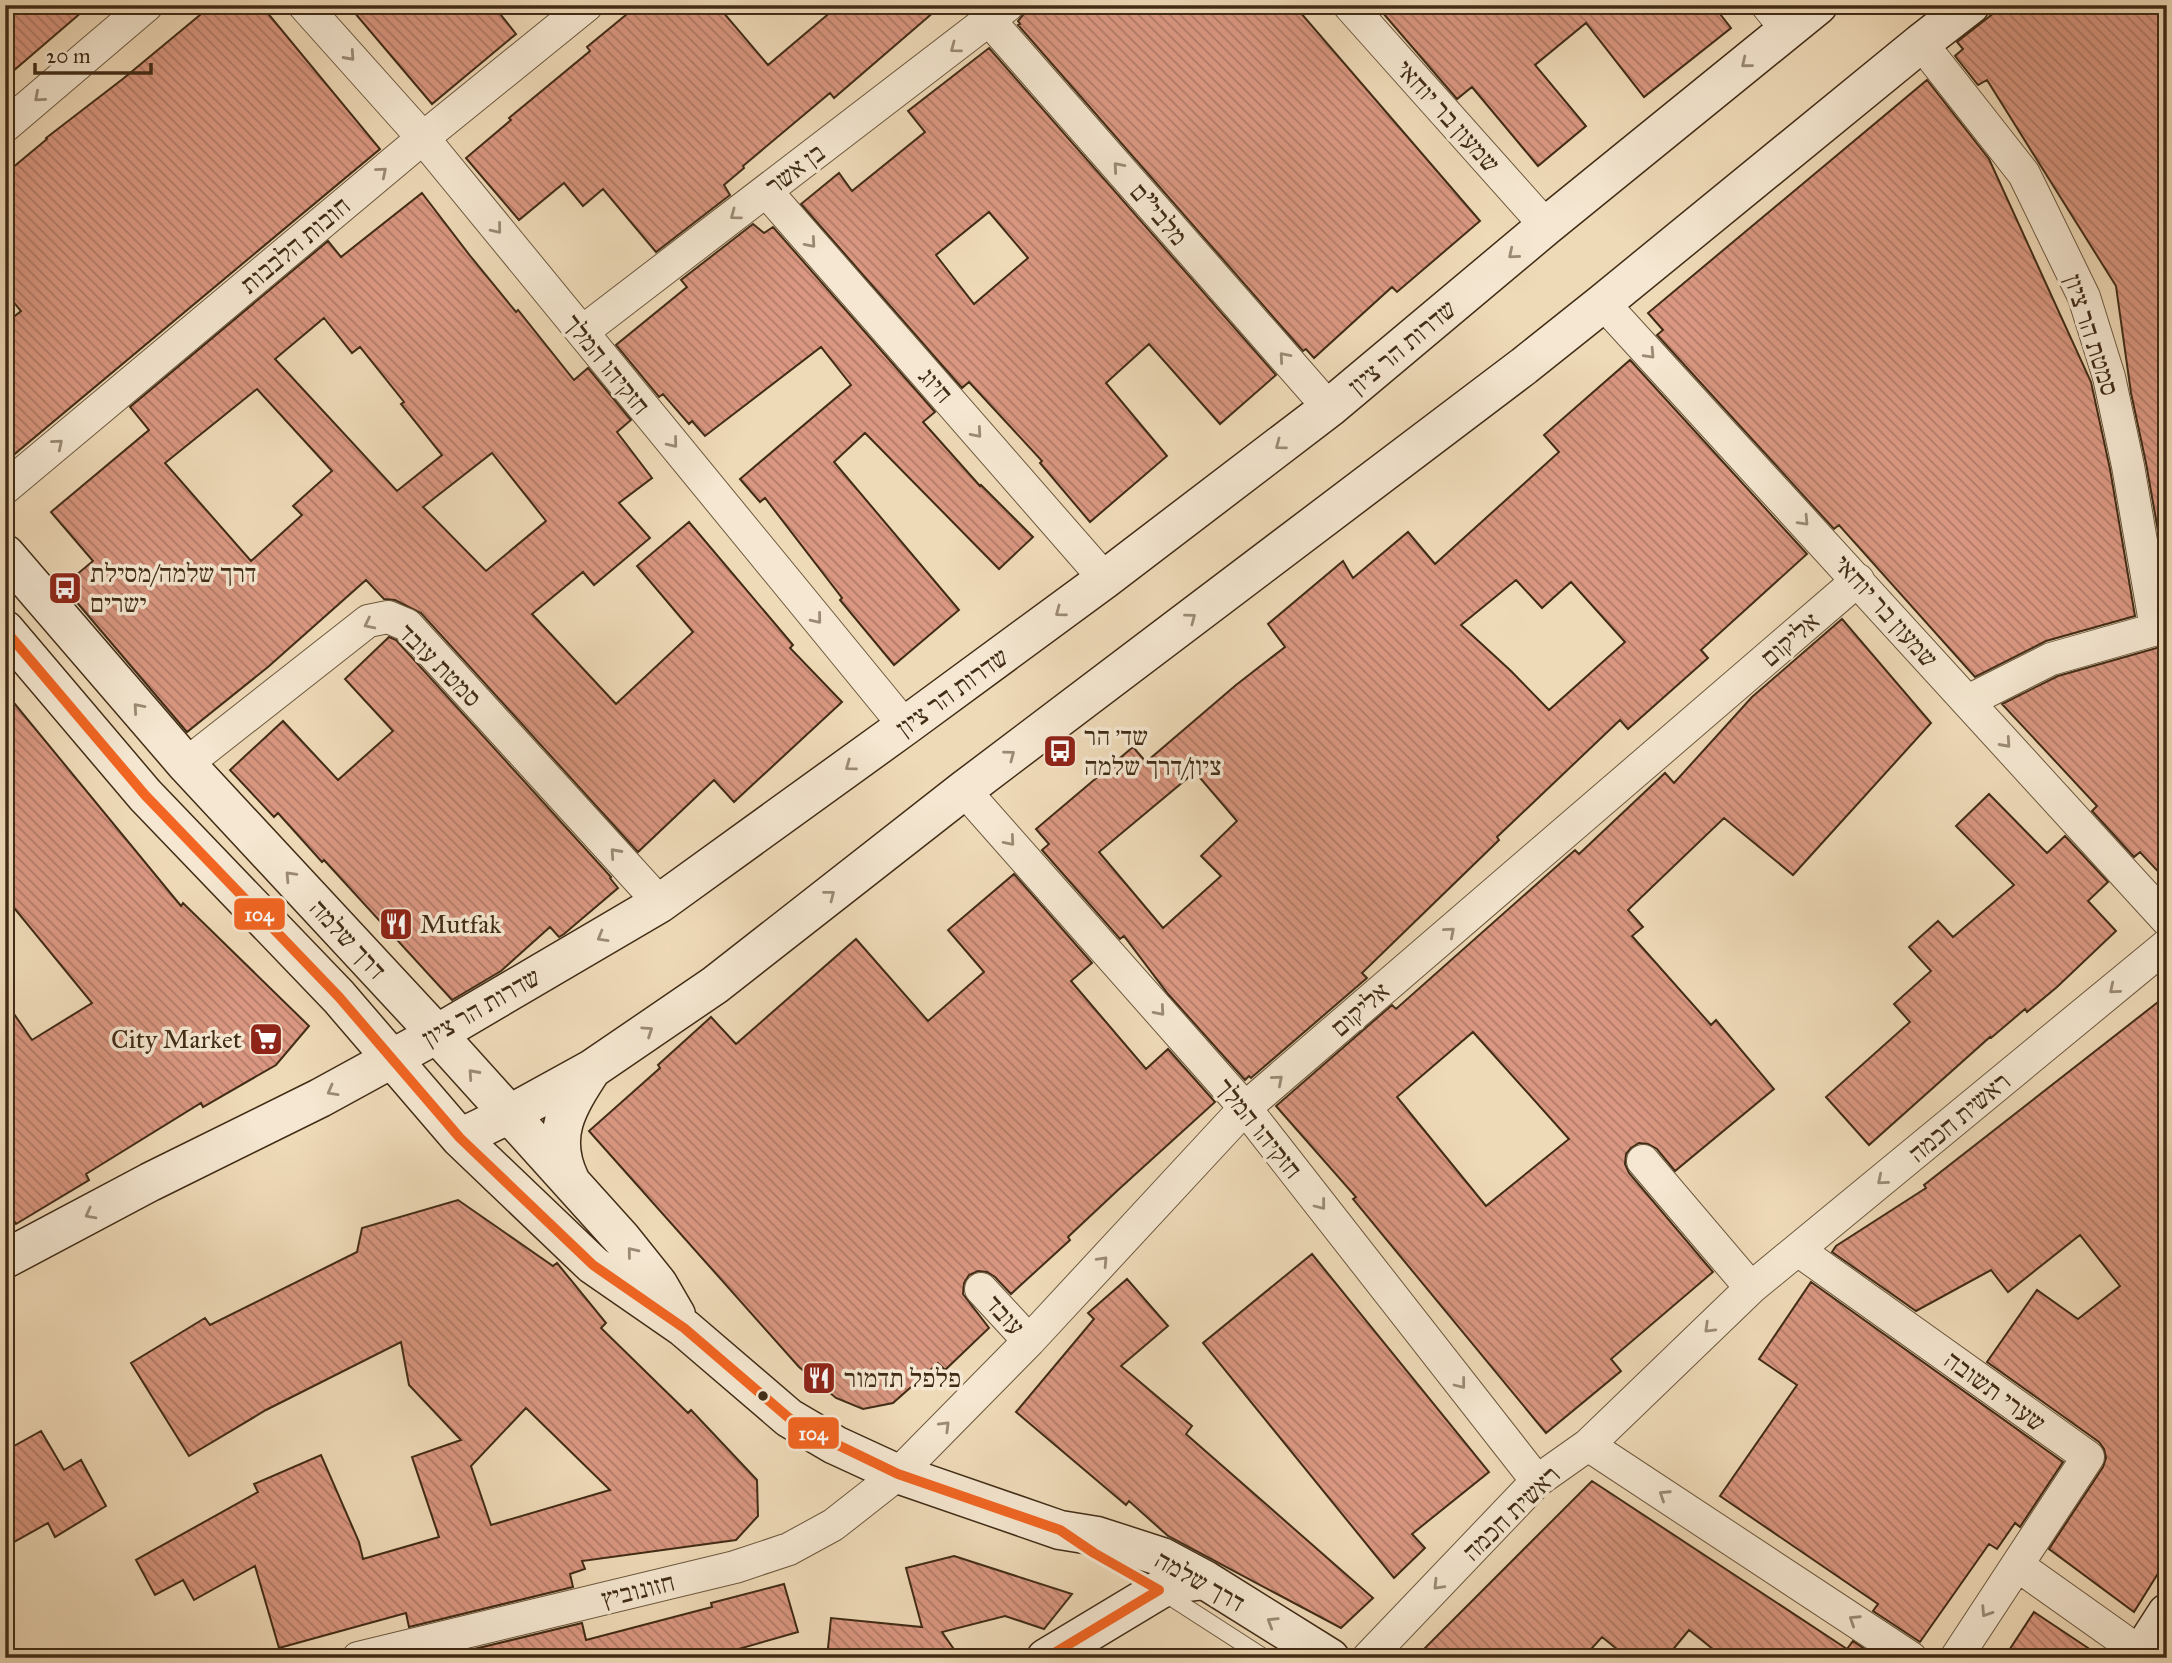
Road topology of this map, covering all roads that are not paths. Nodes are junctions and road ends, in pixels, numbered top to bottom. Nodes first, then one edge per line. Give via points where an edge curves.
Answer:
1 (146, 5) edge
2 (304, 5) edge
3 (587, 5) edge
4 (1349, 5) edge
5 (1818, 5) edge
6 (1970, 5) edge
7 (999, 13) edge
8 (1777, 18) edge
9 (1921, 43) junction
10 (5, 126) edge
11 (423, 138) junction
12 (766, 191) junction
13 (1546, 226) junction
14 (1603, 303) junction
15 (582, 332) junction
16 (1329, 408) junction
17 (5, 488) edge
18 (5, 554) edge
19 (1105, 579) junction
20 (1858, 580) junction
21 (2162, 627) edge
22 (5, 630) edge
23 (1968, 701) junction
24 (905, 726) junction
25 (186, 764) junction
26 (964, 790) junction
27 (660, 903) junction
28 (2167, 920) edge
29 (2167, 945) edge
30 (437, 1034) junction
31 (392, 1058) junction
32 (592, 1069) junction
33 (1245, 1108) junction
34 (510, 1114) junction
35 (460, 1138) junction
36 (1643, 1161) dead end
37 (571, 1182) junction
38 (1798, 1250) junction
39 (5, 1259) edge
40 (1751, 1288) junction
41 (981, 1289) dead end
42 (684, 1328) junction
43 (1029, 1341) junction
44 (1588, 1445) junction
45 (898, 1474) junction
46 (1537, 1481) junction
47 (1060, 1530) junction
48 (2017, 1565) junction
49 (1205, 1580) junction
50 (1158, 1590) junction
51 (2167, 1613) edge
52 (2140, 1655) edge
53 (358, 1658) edge
54 (1046, 1658) edge
55 (1265, 1658) edge
56 (1330, 1658) edge
57 (1368, 1658) edge
58 (1911, 1658) edge
59 (1956, 1658) edge

1 -> 10 street
2 -> 11 street, חזקיהו המלך
3 - 11 street, חובות הלבבות
4 - 13 street, שמעון בר יוחאי
5 - 8 street, שדרות הר ציון
6 - 9 street
7 -> 12 street, בן אשר
16 -> 7 street, מלבי"ם
8 -> 13 street, שדרות הר ציון
9 - 14 street
9 - 21 street, סמטת הר ציון via 2024,174 2084,296 2109,377
11 -> 15 street, חזקיהו המלך
17 -> 11 street, חובות הלבבות
12 -> 15 street, בן אשר
12 -> 19 street, חיוג
13 -> 16 street, שדרות הר ציון
14 -> 20 street, שמעון בר יוחאי
26 -> 14 street
15 -> 24 street, חזקיהו המלך
16 -> 19 street, שדרות הר ציון
25 -> 18 street, דרך שלמה
19 -> 24 street, שדרות הר ציון
20 - 23 street, שמעון בר יוחאי
33 -> 20 street, אליקום
21 - 23 street via 2051,659
22 - 31 street, דרך שלמה via 145,794
23 -> 28 street, שמעון בר יוחאי
24 -> 27 street, שדרות הר ציון
27 -> 25 street, סמטת עובד via 407,625 388,617 368,621
30 -> 25 street, דרך שלמה
32 -> 26 street via 715,985
26 -> 33 street, חזקיהו המלך
27 -> 30 street, שדרות הר ציון
29 -> 38 street, ראשית חכמה
30 - 31 street, שדרות הר ציון
34 -> 30 street, דרך שלמה
31 - 35 street, דרך שלמה
31 -> 39 street, שדרות הר ציון
32 - 34 street
32 - 37 street via 562,1120 562,1164
43 -> 33 street, אליקום
33 -> 46 street, חזקיהו המלך
34 - 35 street
34 - 37 street, דרך שלמה
35 - 42 street, דרך שלמה via 593,1265
36 - 40 street
42 -> 37 street, דרך שלמה via 658,1284
38 - 40 street, ראשית חכמה
38 - 48 street, שערי תשובה via 2088,1457
40 -> 44 street, ראשית חכמה
41 - 43 street, עובד
42 - 45 street, דרך שלמה via 789,1418
45 -> 43 street, אליקום
44 - 46 street, ראשית חכמה
58 -> 44 street
45 - 47 street, דרך שלמה
45 - 53 street, חזונוביץ via 833,1525 778,1553
46 -> 57 street, ראשית חכמה
47 - 49 street, דרך שלמה via 1144,1550
47 - 50 street, דרך שלמה
48 - 52 street
48 -> 59 street, שערי תשובה
49 - 50 street
56 -> 49 street, דרך שלמה
50 - 54 street
50 - 55 lane, דרך שלמה
51 - 52 street

